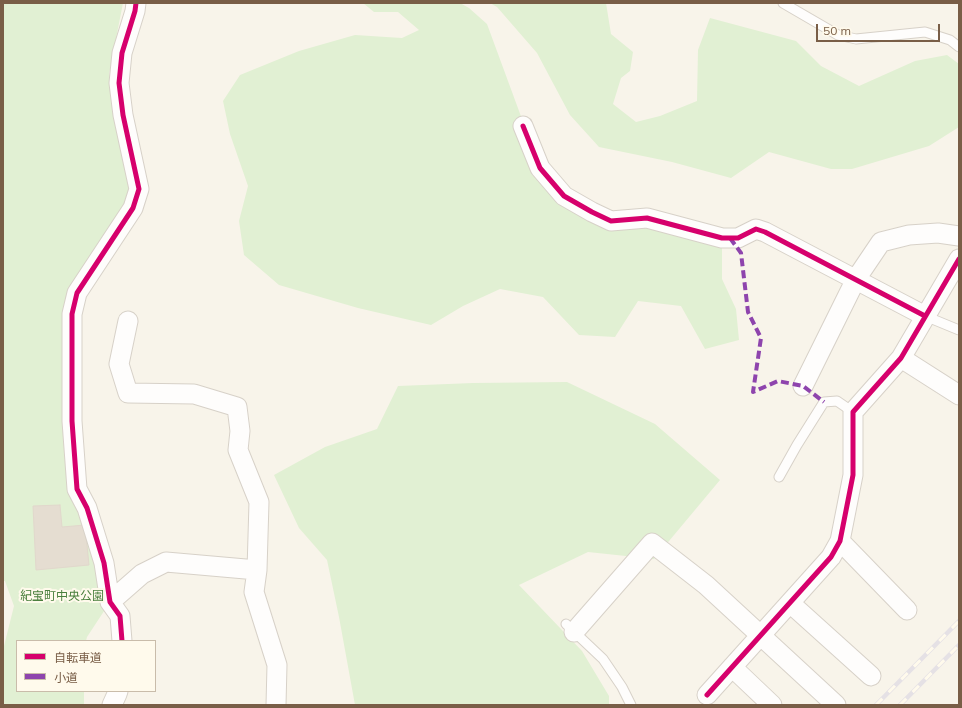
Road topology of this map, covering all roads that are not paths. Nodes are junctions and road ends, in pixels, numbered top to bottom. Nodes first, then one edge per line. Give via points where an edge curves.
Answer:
1 (136, 3) edge
2 (783, 3) edge
3 (959, 47) edge
4 (523, 126) dead end
5 (959, 236) edge
6 (959, 259) edge
7 (856, 279) junction
8 (925, 316) junction
9 (128, 321) dead end
10 (959, 330) edge
11 (901, 358) junction
12 (803, 386) dead end
13 (959, 395) edge
14 (853, 412) junction
15 (779, 477) dead end
16 (840, 541) junction
17 (257, 570) junction
18 (110, 602) junction
19 (790, 603) junction
20 (907, 610) dead end
21 (570, 628) joint
22 (761, 635) junction
23 (122, 640) edge
24 (732, 667) junction
25 (872, 676) dead end
26 (118, 692) edge
27 (707, 695) dead end
28 (112, 705) edge
29 (276, 705) edge
30 (631, 705) edge
31 (772, 705) edge
32 (836, 705) edge

1 - 18 street via 122,53 119,82 123,115 139,189 133,208 76,293 72,314 72,421 77,489 87,508 104,563
2 - 3 lane via 838,35 856,39 925,32 950,40
4 - 7 street via 540,168 564,196 611,221 647,218 722,238 738,238 756,230 765,232
5 - 7 street via 938,233 909,235 881,242
6 - 8 street
7 - 8 street
7 - 12 street
8 - 10 lane
8 - 11 street
9 - 17 street via 119,364 128,393 194,394 237,407 240,431 238,450 259,502
11 - 13 street
11 - 14 street
14 - 15 lane via 837,401 824,402
14 - 16 street via 853,475
16 - 19 street via 832,557
16 - 20 street
17 - 18 street via 166,562 142,574
17 - 29 street via 254,592 277,665
18 - 23 street via 120,616
19 - 22 street
19 - 25 street
21 - 22 street via 652,543 706,585
21 - 30 lane via 603,659
22 - 24 street
22 - 32 street
24 - 27 street
24 - 31 street
26 - 28 street

